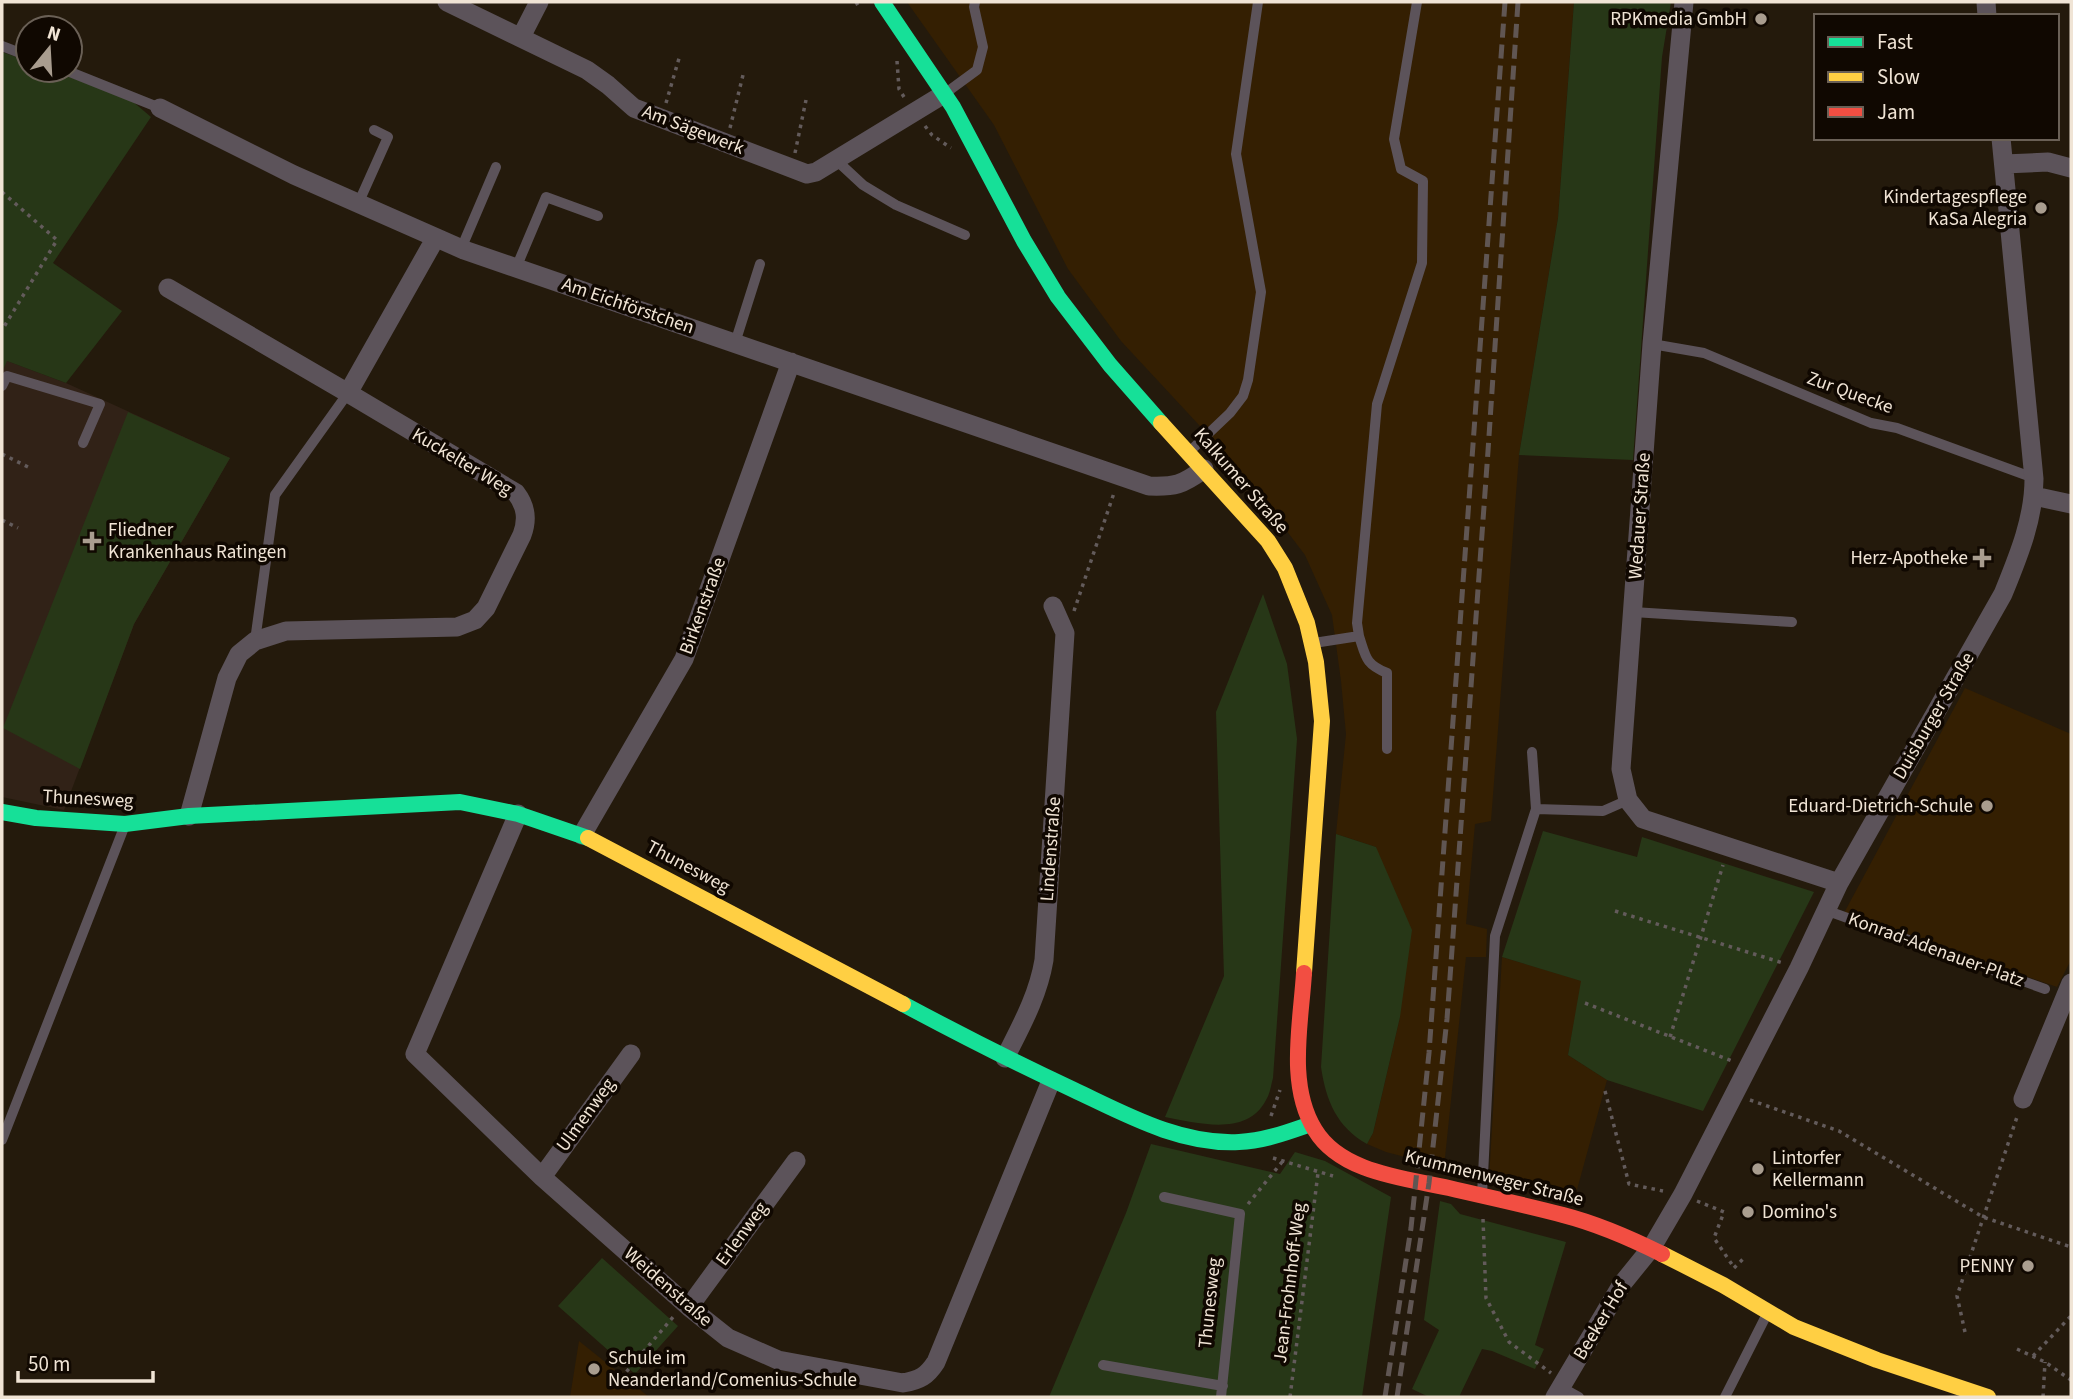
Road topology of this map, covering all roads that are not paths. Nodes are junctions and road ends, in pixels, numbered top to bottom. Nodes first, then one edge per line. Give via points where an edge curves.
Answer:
1 (447, 2) edge
2 (539, 2) edge
3 (882, 2) edge
4 (975, 2) edge
5 (1258, 2) edge
6 (1417, 2) edge
7 (1684, 2) edge
8 (521, 37) junction
9 (84, 78) edge
10 (944, 94) junction
11 (160, 108) joint
12 (374, 130) dead end
13 (2001, 140) edge
14 (835, 159) junction
15 (2004, 164) junction
16 (496, 167) dead end
17 (2071, 167) edge
18 (358, 204) junction
19 (598, 216) dead end
20 (965, 235) dead end
21 (435, 239) junction
22 (461, 249) junction
23 (760, 264) dead end
24 (516, 268) junction
25 (168, 288) dead end
26 (736, 343) junction
27 (1652, 344) junction
28 (792, 362) junction
29 (4, 374) edge
30 (2, 386) edge
31 (348, 393) junction
32 (83, 443) dead end
33 (1189, 452) junction
34 (1204, 469) junction
35 (2034, 488) junction
36 (2071, 504) edge
37 (1053, 606) dead end
38 (1633, 612) junction
39 (1793, 622) dead end
40 (1359, 636) junction
41 (255, 641) junction
42 (1314, 643) junction
43 (1387, 749) dead end
44 (1532, 751) dead end
45 (1628, 800) junction
46 (1536, 809) junction
47 (2, 812) edge
48 (518, 814) junction
49 (189, 816) junction
50 (125, 824) junction
51 (582, 835) junction
52 (1839, 883) junction
53 (1828, 911) junction
54 (2045, 989) dead end
55 (2069, 990) edge
56 (631, 1054) dead end
57 (1005, 1058) junction
58 (1051, 1081) junction
59 (2023, 1099) road end
60 (1311, 1124) junction
61 (2, 1140) edge
62 (1328, 1147) joint
63 (796, 1161) dead end
64 (542, 1177) junction
65 (1482, 1196) junction
66 (1164, 1197) dead end
67 (1652, 1247) junction
68 (687, 1305) junction
69 (1768, 1311) junction
70 (1103, 1364) dead end
71 (1560, 1389) edge
72 (1222, 1392) edge
73 (1579, 1397) edge
74 (1725, 1397) edge
75 (1988, 1397) edge

1 - 8 street, Am Sägewerk
2 - 8 street
3 - 10 main road, Kalkumer Straße
4 - 10 lane via 983,47 977,70
5 - 33 lane via 1236,153 1261,292 1252,355 1243,396
6 - 40 lane via 1394,139 1401,169 1423,181 1422,264 1377,404
7 - 27 street, Wedauer Straße
8 - 14 street, Am Sägewerk via 587,70 634,108 807,174
9 - 11 lane, Am Eichförstchen
10 - 14 street, Am Sägewerk
10 - 33 main road, Kalkumer Straße via 1057,296 1100,355
11 - 18 street, Am Eichförstchen
12 - 18 lane via 388,137
13 - 15 street, Duisburger Straße
14 - 20 lane via 863,186
15 - 17 street via 2048,162
15 - 35 street, Duisburger Straße
16 - 22 lane
18 - 21 street, Am Eichförstchen
19 - 24 lane via 545,197
21 - 22 street, Am Eichförstchen
21 - 31 street
22 - 24 street, Am Eichförstchen
23 - 26 lane
24 - 26 street, Am Eichförstchen
25 - 31 street, Kuckelter Weg
26 - 28 street, Am Eichförstchen
27 - 35 lane, Zur Quecke via 1704,354 1871,423 1897,428
27 - 38 street, Wedauer Straße
28 - 34 street, Am Eichförstchen via 1149,486 1174,487
28 - 51 street, Birkenstraße via 684,659
29 - 30 lane
29 - 32 lane via 100,404
31 - 41 lane via 275,495
31 - 41 street, Kuckelter Weg via 516,493 525,509 522,535 486,608 475,620 457,627 286,631
33 - 34 main road, Kalkumer Straße
34 - 42 main road, Kalkumer Straße via 1253,523 1284,567
35 - 36 street
35 - 52 street, Duisburger Straße via 2021,549 2003,594
37 - 57 street, Lindenstraße via 1065,633 1044,960 1033,1003
38 - 39 lane
38 - 45 street, Wedauer Straße via 1621,769
40 - 42 lane
40 - 43 lane via 1372,667 1387,673
41 - 49 street via 239,654 227,678
42 - 60 main road, Kalkumer Straße via 1322,721 1298,1062 1302,1099
44 - 46 lane
45 - 46 lane via 1603,811
45 - 52 street via 1643,819
46 - 65 lane via 1495,936
47 - 50 main road, Thunesweg
48 - 49 main road, Thunesweg via 460,802
48 - 51 main road, Thunesweg
48 - 64 street, Weidenstraße via 415,1054
49 - 50 main road, Thunesweg
50 - 61 lane
51 - 57 main road, Thunesweg
52 - 53 street, Duisburger Straße
53 - 54 lane, Konrad-Adenauer-Platz
53 - 67 street, Duisburger Straße
55 - 59 street
56 - 64 street, Ulmenweg
57 - 58 main road, Thunesweg
58 - 60 main road, Thunesweg via 1144,1124 1213,1141 1277,1136
58 - 68 street, Weidenstraße via 936,1362 919,1381 902,1383 778,1360 728,1338
60 - 62 main road, Kalkumer Straße
62 - 65 main road, Krummenweger Straße via 1348,1161 1376,1171
63 - 68 street, Erlenweg
64 - 68 street, Weidenstraße
65 - 67 main road, Krummenweger Straße via 1564,1215
66 - 72 lane, Thunesweg via 1240,1214
67 - 69 main road
67 - 71 street, Beeker Hof via 1622,1284
69 - 74 lane
69 - 75 main road via 1794,1327 1877,1360
70 - 72 lane
71 - 73 lane

